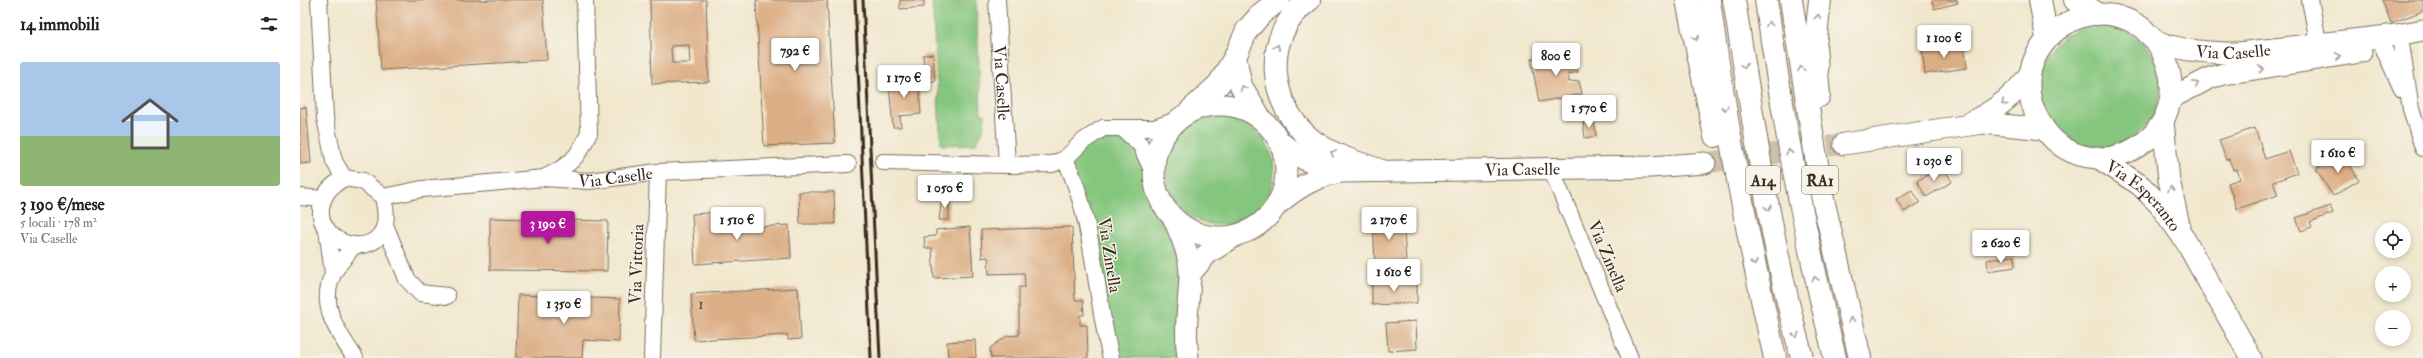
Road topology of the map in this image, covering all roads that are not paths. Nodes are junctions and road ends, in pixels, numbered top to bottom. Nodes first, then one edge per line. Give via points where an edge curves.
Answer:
1 (319, 0) edge
2 (585, 0) edge
3 (997, 0) edge
4 (1279, 0) edge
5 (1309, 0) edge
6 (1687, 0) edge
7 (1709, 0) edge
8 (1734, 0) edge
9 (1766, 0) edge
10 (1791, 0) edge
11 (1820, 0) edge
12 (2040, 0) edge
13 (2075, 0) edge
14 (2310, 0) edge
15 (2098, 14) junction
16 (2423, 30) edge
17 (2047, 38) junction
18 (2155, 40) junction
19 (2316, 44) junction
20 (2392, 46) junction
21 (1235, 57) junction
22 (2300, 63) junction
23 (2030, 74) junction
24 (2171, 98) junction
25 (1183, 116) junction
26 (1259, 116) junction
27 (2163, 122) junction
28 (1965, 124) junction
29 (1123, 129) junction
30 (2044, 129) junction
31 (1280, 142) junction
32 (1844, 144) tunnel mouth
33 (2423, 148) edge
34 (2097, 157) junction
35 (1065, 159) junction
36 (883, 162) dead end
37 (1705, 163) tunnel mouth
38 (848, 164) dead end
39 (1007, 166) junction
40 (1551, 169) junction
41 (1382, 171) junction
42 (658, 172) junction
43 (1153, 172) junction
44 (1340, 172) junction
45 (344, 178) junction
46 (544, 178) junction
47 (1822, 195) junction
48 (300, 197) edge
49 (383, 197) junction
50 (323, 199) junction
51 (1278, 204) junction
52 (1743, 208) junction
53 (1174, 219) junction
54 (385, 225) junction
55 (327, 229) junction
56 (1235, 236) junction
57 (2185, 240) junction
58 (370, 243) junction
59 (353, 246) junction
60 (399, 263) junction
61 (333, 273) junction
62 (1190, 274) junction
63 (447, 296) dead end
64 (355, 358) edge
65 (652, 358) edge
66 (1111, 358) edge
67 (1188, 358) edge
68 (1630, 358) edge
69 (1775, 358) edge
70 (1802, 358) edge
71 (1835, 358) edge
72 (1860, 358) edge
73 (2251, 358) edge

1 - 45 street via 325,118 334,161
2 - 46 street via 590,133 581,152 568,166
3 - 39 street, Via Caselle
4 - 21 highway via 1262,13 1247,30
41 -> 5 highway via 1338,155 1312,140 1295,122 1281,100 1274,76 1276,47 1290,20
6 -> 52 highway via 1720,165
7 -> 52 highway via 1718,68
8 -> 70 highway, A14 via 1754,135 1786,297
71 -> 9 highway, A14 via 1812,267 1793,175
47 -> 10 highway, RA1
47 -> 11 highway via 1825,141 1816,79 1815,46
12 - 17 highway
13 - 15 highway
14 - 19 street via 2317,26
15 - 17 main road via 2072,20
15 - 18 main road via 2118,16 2130,21
16 - 19 main road, Via Caselle
16 - 20 main road, Via Caselle
17 - 23 main road via 2036,55
18 - 19 main road, Via Caselle via 2213,53 2238,53
18 - 24 main road via 2167,60
19 - 22 street via 2310,56
22 -> 20 main road, Via Caselle
20 - 33 street
21 - 25 highway via 1219,84
26 -> 21 highway via 1241,86
24 -> 22 main road, Via Caselle via 2210,78
23 -> 28 main road via 2017,91 2002,104
23 - 30 main road via 2032,105
24 - 27 main road
25 - 26 main road, Via Caselle via 1211,104 1236,106
25 - 29 street, Via Caselle via 1154,128
25 - 43 main road, Via Caselle via 1158,143
26 - 31 main road, Via Caselle
27 - 34 main road via 2149,139 2132,151 2110,157
57 -> 27 main road, Via Esperanto via 2172,199
28 - 30 main road
28 - 32 main road
29 - 35 street, Via Caselle via 1103,128
29 - 43 street, Via Caselle via 1140,144
30 - 34 main road via 2050,137 2066,148 2085,156
31 - 44 main road, Via Caselle via 1301,159
31 - 51 main road, Via Caselle via 1286,164 1285,186
34 - 57 main road, Via Esperanto via 2140,184 2159,204
35 - 39 street, Via Caselle via 1052,164
35 - 66 street, Via Zinella via 1081,198 1101,320
36 - 39 street, Via Caselle
37 - 40 main road, Via Caselle
38 - 42 street, Via Caselle
40 - 41 main road, Via Caselle
40 - 68 street, Via Zinella
41 - 44 main road, Via Caselle
42 - 46 street, Via Caselle via 589,181
42 - 65 street, Via Vittoria
43 - 53 main road, Via Caselle via 1156,190 1165,209
44 - 51 main road, Via Caselle via 1321,176 1299,186
45 - 49 street via 363,182
45 - 50 street via 333,184
46 - 49 street, Via Caselle via 422,189
72 -> 47 highway, RA1
48 - 50 street
49 - 54 street
50 - 55 street via 321,218
51 - 56 main road, Via Caselle via 1268,217 1253,229
52 -> 69 highway
53 - 56 main road, Via Caselle via 1202,235
53 - 62 main road, Via Caselle via 1185,246
54 - 58 street
54 - 60 street
55 - 59 street via 342,243
55 - 61 street
56 - 62 main road, Via Caselle via 1207,254
57 - 73 main road, Via Esperanto
58 - 59 street
58 - 60 street
59 - 61 street
60 - 63 street via 407,278 420,293
61 - 64 street via 326,298 333,325
62 - 67 main road via 1185,330

